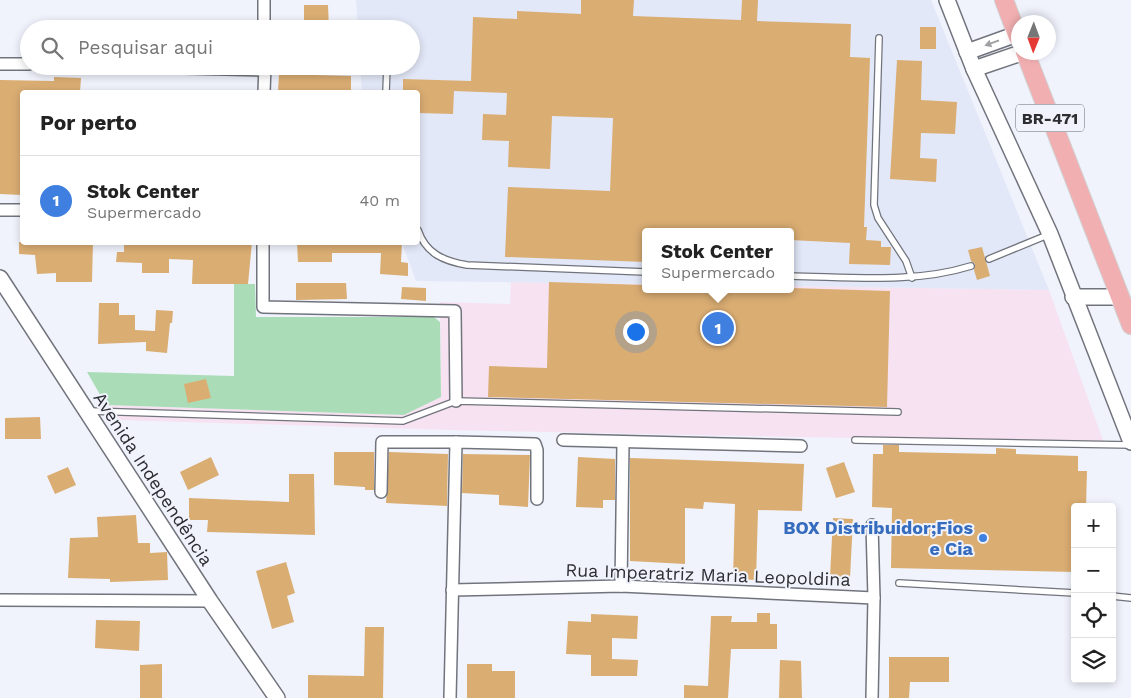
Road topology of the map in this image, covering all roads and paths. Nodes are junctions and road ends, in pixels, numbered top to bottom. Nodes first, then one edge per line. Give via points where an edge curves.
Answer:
1 (264, 0) edge
2 (947, 0) edge
3 (1004, 0) edge
4 (1011, 18) edge
5 (264, 20) edge
6 (1011, 37) edge
7 (879, 38) dead end
8 (967, 52) junction
9 (1011, 56) edge
10 (1028, 60) edge
11 (0, 64) edge
12 (20, 64) edge
13 (974, 68) junction
14 (265, 75) edge
15 (387, 75) edge
16 (264, 90) edge
17 (386, 90) edge
18 (0, 210) edge
19 (20, 210) edge
20 (420, 233) edge
21 (1050, 234) junction
22 (264, 245) edge
23 (989, 259) dead end
24 (971, 266) dead end
25 (642, 272) edge
26 (794, 276) edge
27 (0, 278) edge
28 (912, 278) junction
29 (1073, 297) junction
30 (1125, 302) edge
31 (1131, 325) edge
32 (456, 401) junction
33 (86, 411) junction
34 (898, 412) dead end
35 (563, 440) dead end
36 (855, 440) dead end
37 (456, 442) junction
38 (623, 443) junction
39 (1131, 444) edge
40 (801, 446) dead end
41 (381, 492) dead end
42 (537, 499) dead end
43 (872, 525) dead end
44 (900, 583) dead end
45 (621, 586) junction
46 (452, 590) junction
47 (1071, 593) edge
48 (1116, 596) edge
49 (874, 598) junction
50 (1131, 598) edge
51 (0, 600) edge
52 (210, 601) junction
53 (277, 698) edge
54 (450, 698) edge
55 (872, 698) edge

1 - 5 street
2 - 8 street
3 - 4 main road
6 -> 8 street
7 - 28 lane via 874,205 878,218 906,261
8 - 13 street
9 - 13 street
10 - 30 main road, BR-471
11 - 12 street
13 - 21 street
14 - 16 street
15 - 17 lane
18 - 19 street
20 - 25 lane via 432,252 446,262
21 - 23 lane
21 - 29 street
22 - 32 street via 263,307 455,311
24 - 28 lane
26 - 28 lane
27 - 33 street, Avenida Independência
29 - 30 street
29 - 39 street
30 - 31 main road, BR-471
32 - 33 lane via 403,421
32 - 34 lane
33 - 52 street, Avenida Independência
35 - 38 street
36 - 39 lane
37 - 41 street via 382,442
37 - 42 street via 535,444
37 - 46 street
38 - 40 street
38 - 45 street
43 - 49 street
44 - 47 lane
45 - 46 street, Rua Imperatriz Maria Leopoldina
45 - 49 street, Rua Imperatriz Maria Leopoldina
46 - 54 street
48 - 50 lane
49 - 55 street
51 - 52 street
52 - 53 street, Avenida Independência

